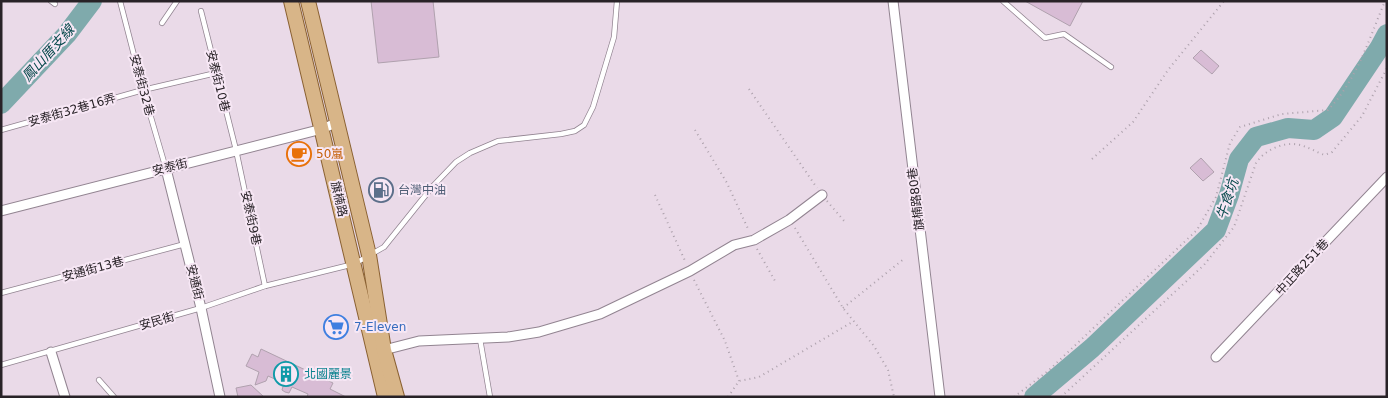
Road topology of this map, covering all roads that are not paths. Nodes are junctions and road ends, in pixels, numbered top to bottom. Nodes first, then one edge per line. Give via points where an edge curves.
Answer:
1 (120, 1) edge
2 (177, 1) edge
3 (291, 1) edge
4 (308, 1) edge
5 (617, 1) edge
6 (893, 1) edge
7 (1003, 1) edge
8 (201, 11) dead end
9 (162, 24) dead end
10 (1112, 67) dead end
11 (216, 73) junction
12 (143, 90) junction
13 (338, 122) junction
14 (322, 129) junction
15 (1, 130) edge
16 (236, 150) junction
17 (166, 168) junction
18 (1387, 177) edge
19 (822, 195) road end
20 (1, 211) edge
21 (185, 244) junction
22 (369, 255) junction
23 (354, 264) junction
24 (265, 286) junction
25 (1, 293) edge
26 (201, 308) junction
27 (480, 338) junction
28 (384, 350) junction
29 (51, 352) junction
30 (1216, 357) dead end
31 (1, 365) edge
32 (99, 380) dead end
33 (65, 397) edge
34 (114, 397) edge
35 (220, 397) edge
36 (385, 397) edge
37 (397, 397) edge
38 (490, 397) edge
39 (940, 397) edge

1 - 12 lane, 安泰街32巷
2 - 9 lane
3 - 14 main road, 旗楠路
4 - 13 main road, 旗楠路
5 - 22 lane, 安民街 via 614,37 594,107 584,125 561,134 498,141 470,153 456,162 434,186 384,247
6 - 39 street, 旗楠路80巷
7 - 10 lane via 1045,38 1064,34
8 - 11 lane, 安泰街10巷
11 - 12 lane, 安泰街32巷16弄
11 - 16 lane, 安泰街10巷
12 - 15 lane, 安泰街32巷16弄
12 - 17 lane, 安泰街32巷
13 - 14 street, 安泰街
13 - 22 main road, 旗楠路
14 - 16 street, 安泰街
14 - 23 main road, 旗楠路
16 - 17 street, 安泰街
16 - 24 lane, 安泰街9巷
17 - 20 street, 安泰街
17 - 21 street, 安通街
18 - 30 street, 中正路251巷
19 - 27 street via 789,220 754,240 734,245 690,271 600,314 539,332
21 - 25 lane, 安通街13巷
21 - 26 street, 安通街
22 - 23 lane, 安民街
22 - 28 main road, 旗楠路
23 - 24 lane, 安民街
23 - 36 main road, 旗楠路
24 - 26 lane, 安民街
26 - 29 lane, 安民街
26 - 35 street, 安通街
27 - 28 street via 419,341
27 - 38 lane
28 - 37 main road, 旗楠路
29 - 31 lane, 安民街
29 - 33 street
32 - 34 lane

